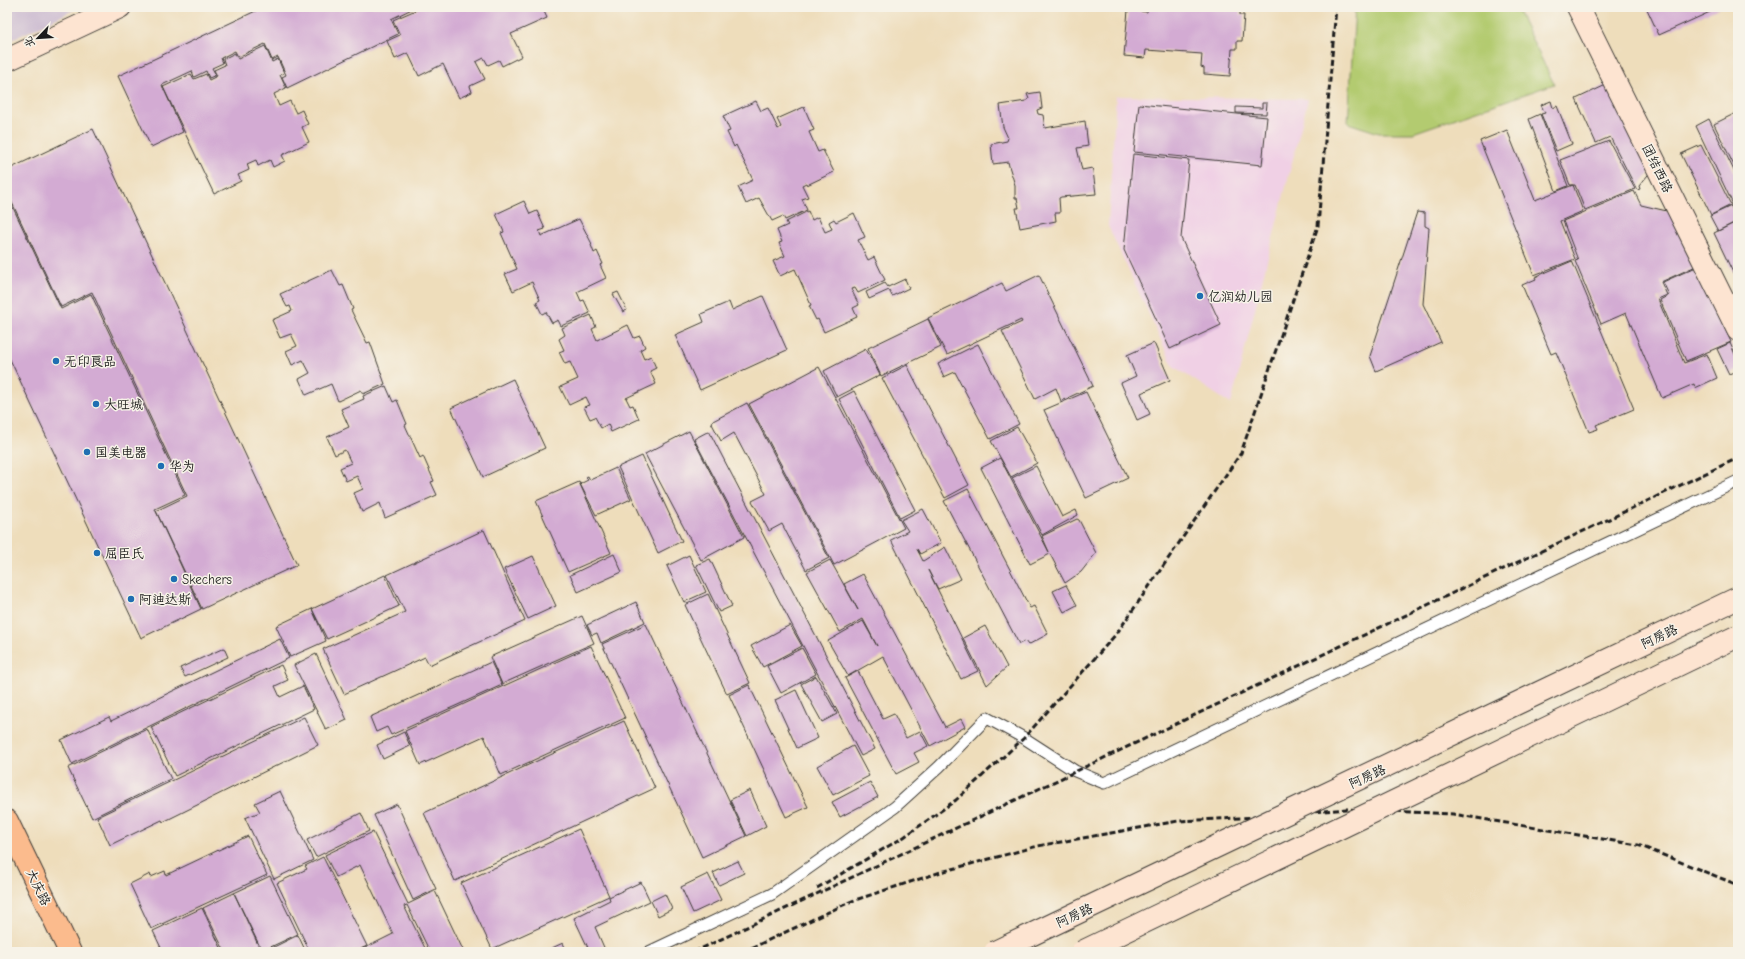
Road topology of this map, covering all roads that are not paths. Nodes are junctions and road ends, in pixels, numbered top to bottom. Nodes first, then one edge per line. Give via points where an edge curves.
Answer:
1 (120, 7) edge
2 (1578, 7) edge
3 (7, 60) edge
4 (1738, 330) edge
5 (1738, 481) edge
6 (1738, 598) edge
7 (1738, 636) edge
8 (7, 821) edge
9 (70, 952) edge
10 (649, 952) edge
11 (995, 952) edge
12 (1082, 952) edge

1 - 3 main road
2 - 4 main road, 团结西路
5 - 10 lane via 1104,783 1075,771 987,718 939,768 895,807 772,894
6 - 11 main road, 阿房路, bridge
7 - 12 main road, bridge
8 - 9 main road, 大庆路

